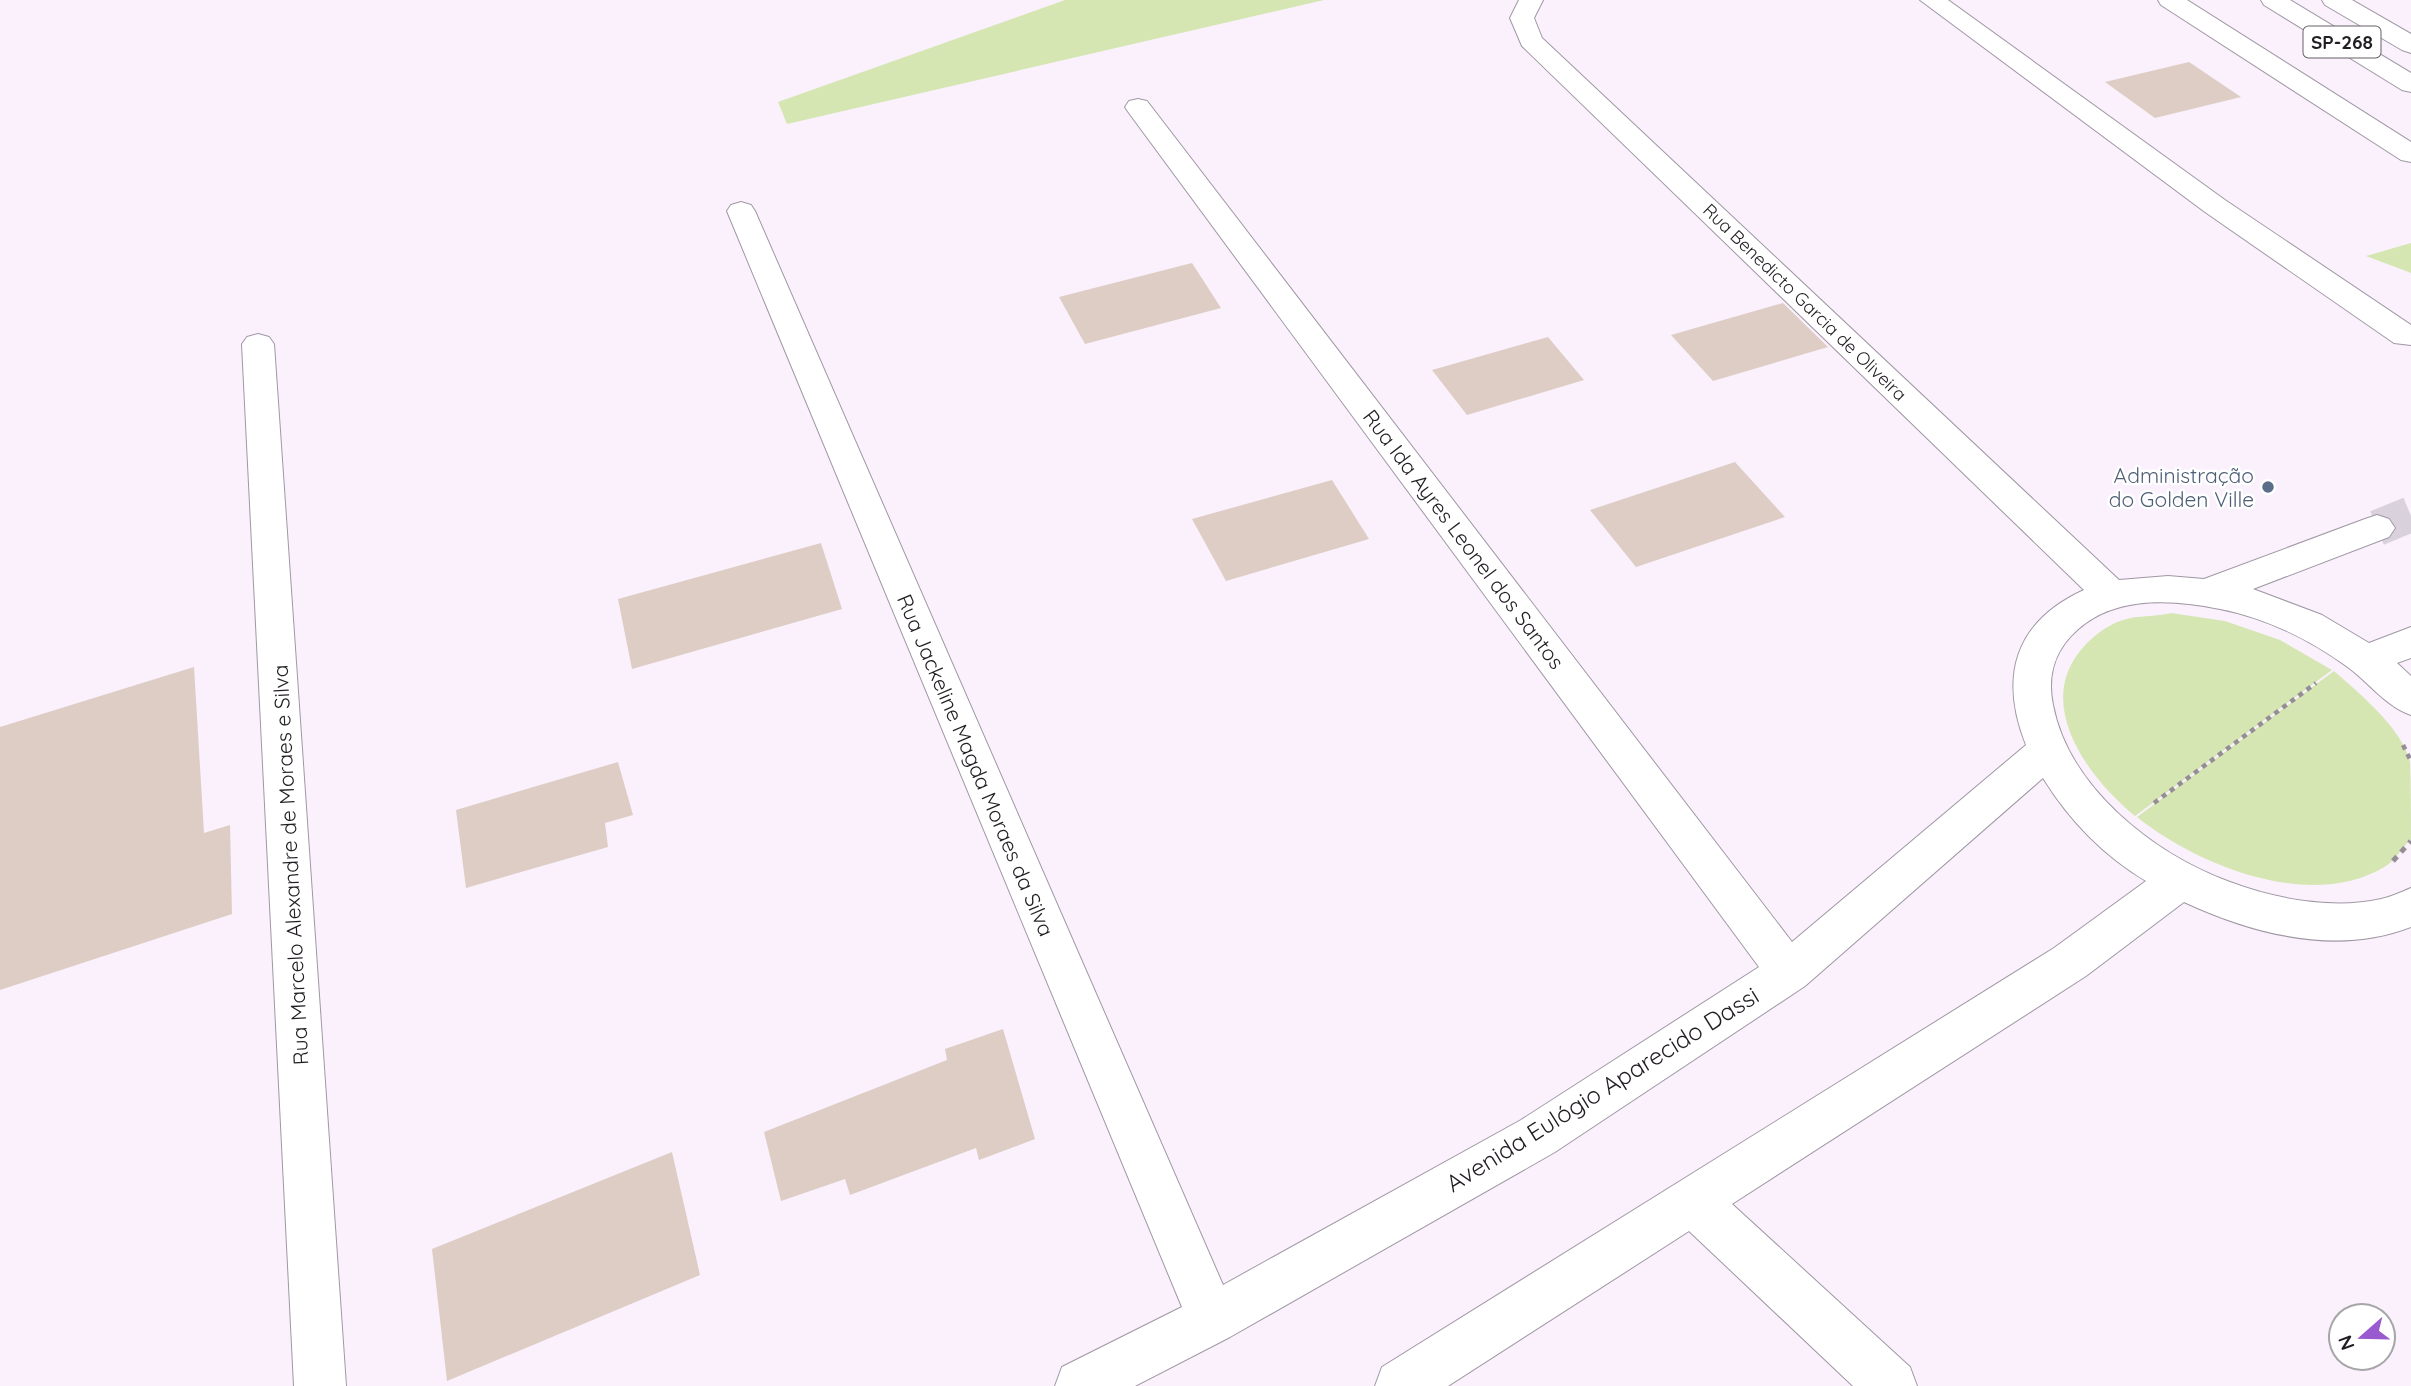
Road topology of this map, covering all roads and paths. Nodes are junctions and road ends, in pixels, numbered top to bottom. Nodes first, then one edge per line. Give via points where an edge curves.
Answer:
1 (1531, 0) edge
2 (1932, 0) edge
3 (2273, 0) edge
4 (2334, 0) edge
5 (2180, 4) edge
6 (2411, 45) edge
7 (2411, 85) edge
8 (1138, 107) dead end
9 (2411, 154) edge
10 (741, 211) dead end
11 (2405, 336) dead end
12 (258, 344) dead end
13 (2376, 528) tunnel mouth
14 (2207, 592) junction
15 (2110, 594) junction
16 (2411, 642) edge
17 (2365, 660) junction
18 (2323, 678) dead end
19 (2411, 700) edge
20 (2046, 752) junction
21 (2146, 808) dead end
22 (2411, 841) edge
23 (2387, 867) dead end
24 (2181, 880) junction
25 (2411, 907) edge
26 (1789, 972) junction
27 (1693, 1202) junction
28 (1212, 1319) junction
29 (320, 1386) edge
30 (1081, 1386) edge
31 (1401, 1386) edge
32 (1891, 1386) edge

1 - 15 street, Rua Benedicto Garcia de Oliveira via 1522,18 1531,41
2 - 11 street via 2215,206
3 - 7 street, SP-268
4 - 6 street, SP-268
5 - 9 street
8 - 26 street, Rua Ida Ayres Leonel dos Santos
10 - 28 street, Rua Jackeline Magda Moraes da Silva
12 - 29 street, Rua Marcelo Alexandre de Moraes e Silva
13 - 14 street
14 - 15 street via 2156,588
14 - 17 street via 2261,606 2315,629
15 - 20 street via 2065,615 2036,650 2029,698
16 - 17 street
17 - 19 street
18 - 21 path
20 - 24 street via 2085,808 2129,847
20 - 26 street, Avenida Eulógio Aparecido Dassi
22 - 23 path
24 - 25 street via 2249,908 2317,922 2378,919
24 - 27 street via 2070,962
26 - 28 street, Avenida Eulógio Aparecido Dassi via 1538,1136
27 - 31 street
27 - 32 street
28 - 30 street, Avenida Eulógio Aparecido Dassi

